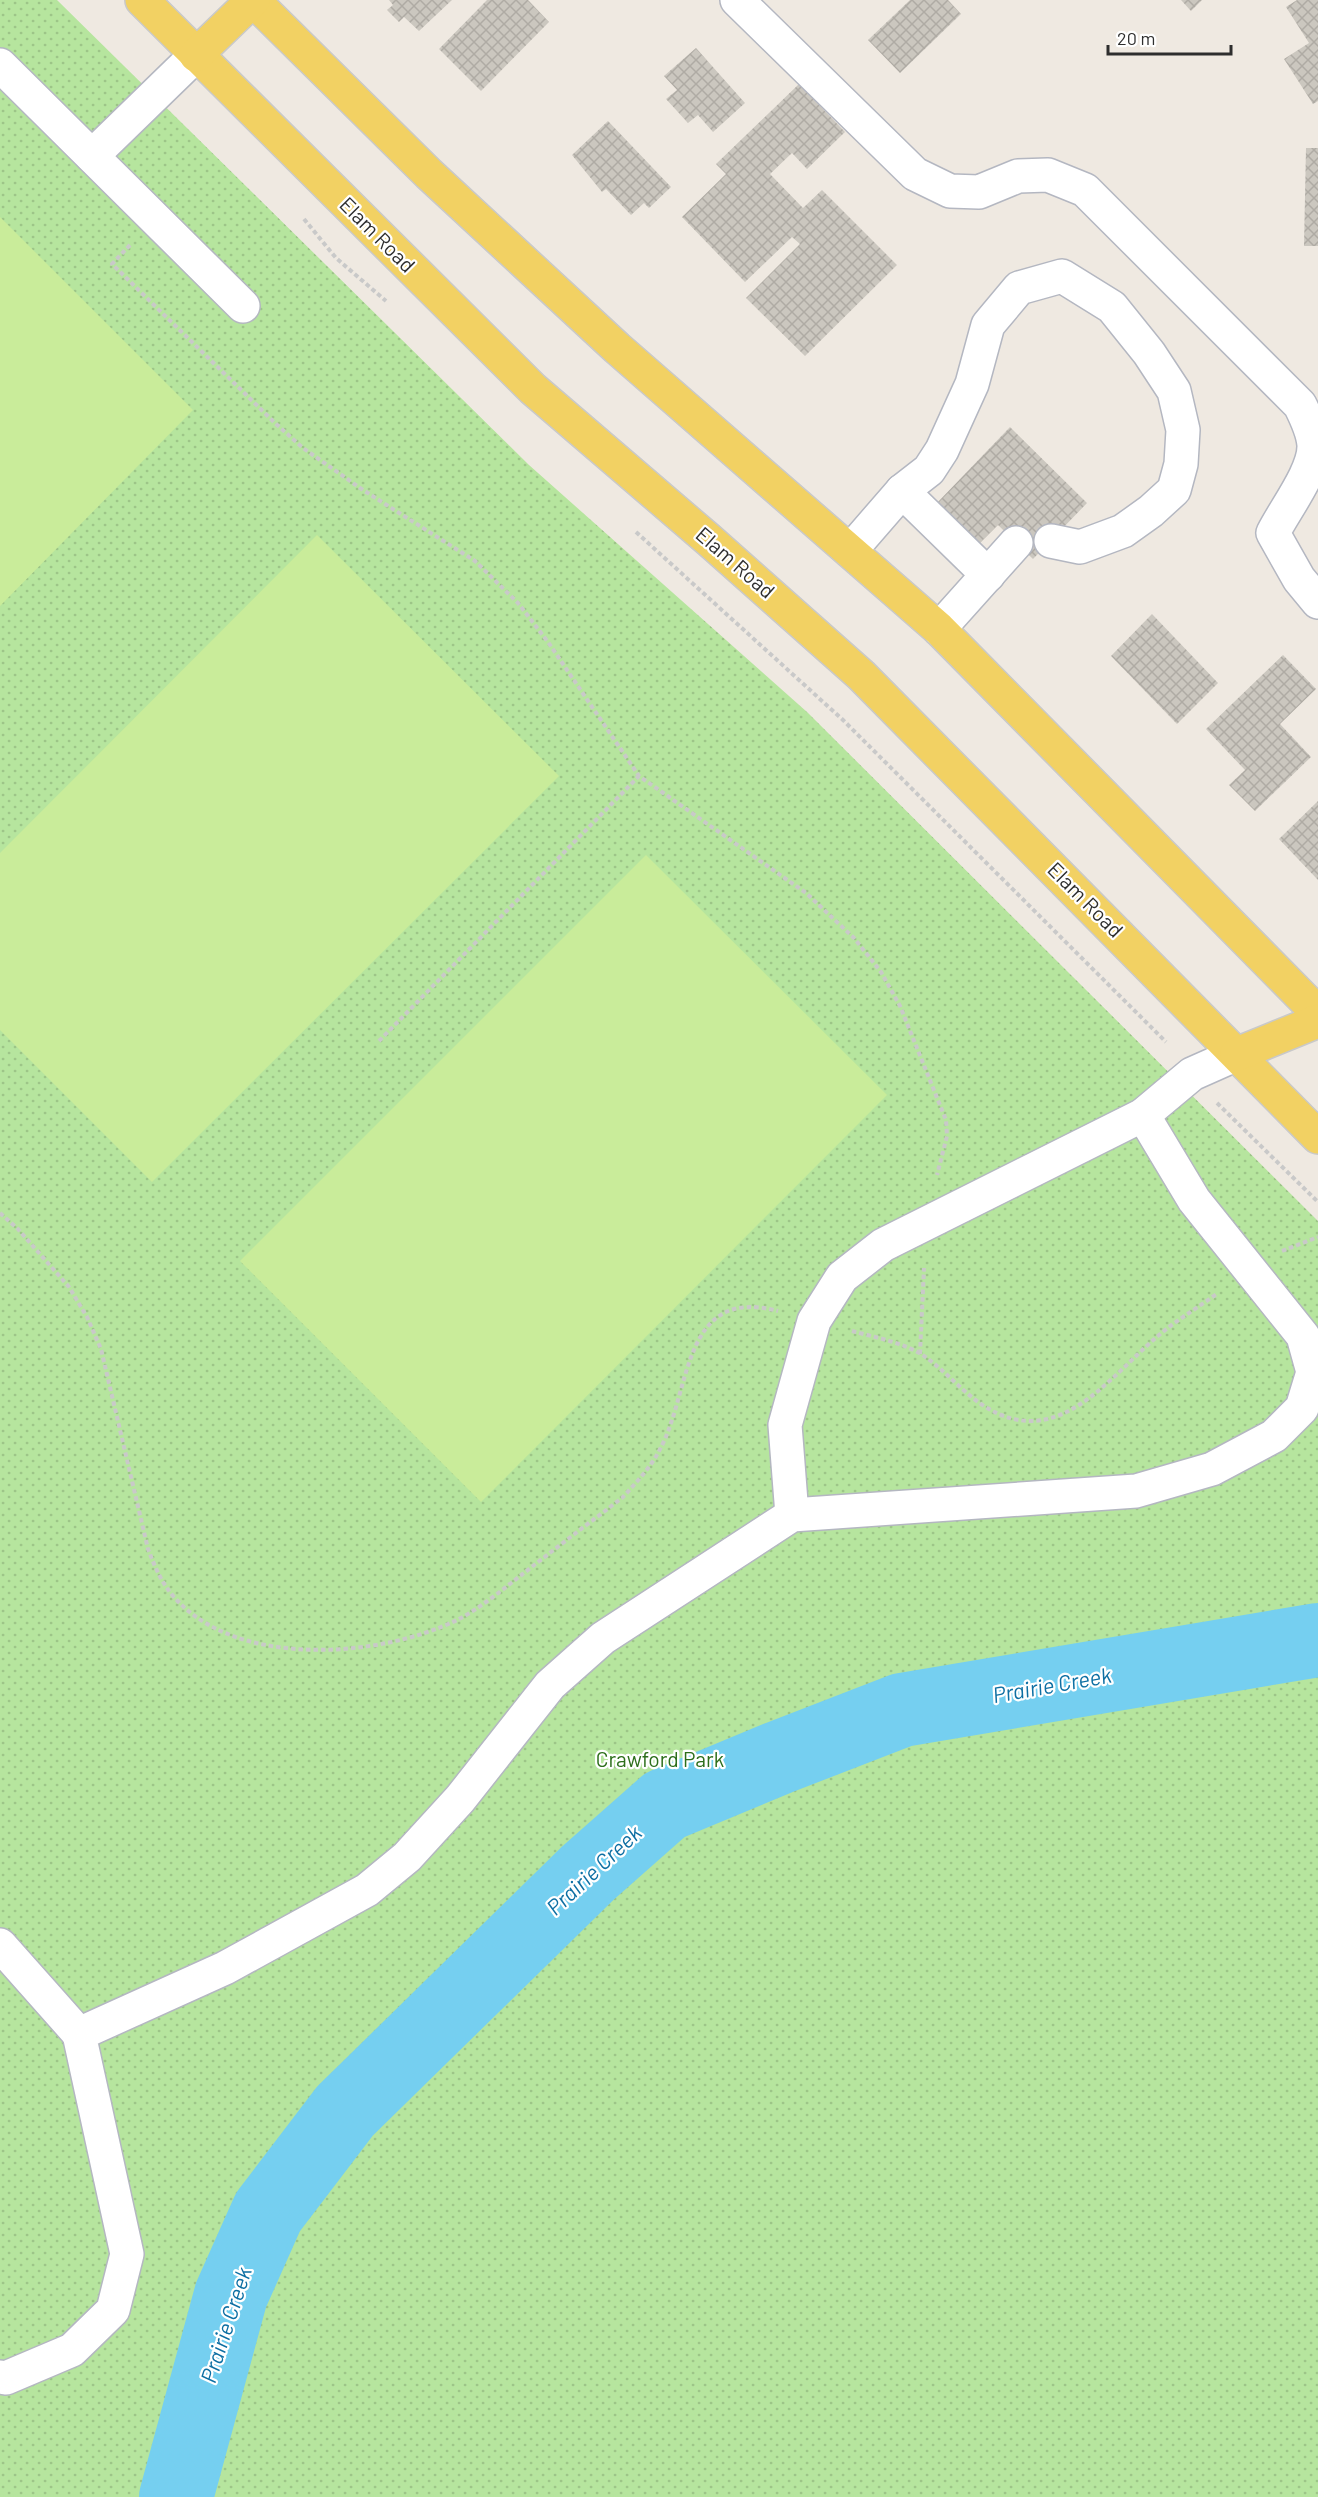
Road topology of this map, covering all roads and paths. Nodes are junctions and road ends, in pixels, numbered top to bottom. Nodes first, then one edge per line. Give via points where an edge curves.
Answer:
1 (142, 0) edge
2 (253, 0) edge
3 (737, 0) edge
4 (196, 55) junction
5 (0, 65) edge
6 (92, 156) junction
7 (297, 211) dead end
8 (112, 264) dead end
9 (243, 306) dead end
10 (393, 307) dead end
11 (902, 491) junction
12 (630, 526) dead end
13 (1051, 541) dead end
14 (1016, 543) dead end
15 (850, 551) junction
16 (988, 575) junction
17 (1318, 602) edge
18 (939, 630) junction
19 (639, 776) junction
20 (1318, 1014) edge
21 (1318, 1021) edge
22 (379, 1041) dead end
23 (1166, 1042) dead end
24 (1237, 1054) junction
25 (1212, 1099) dead end
26 (1143, 1115) junction
27 (1318, 1137) edge
28 (1318, 1202) edge
29 (0, 1213) edge
30 (926, 1225) junction
31 (1318, 1237) edge
32 (1249, 1271) junction
33 (814, 1321) junction
34 (920, 1354) junction
35 (792, 1515) junction
36 (0, 1945) edge
37 (79, 2034) junction
38 (0, 2377) edge

1 - 4 main road, Elam Road
2 - 4 main road
2 - 15 main road via 429,174 617,348
3 - 17 lane via 915,174 950,191 980,192 1018,176 1048,175 1084,190 1300,405 1312,433 1312,460 1273,533 1299,579
4 - 6 lane
4 - 24 main road, Elam Road via 533,389 861,675
5 - 6 lane
6 - 9 lane
7 - 10 path via 336,258
8 - 19 path via 303,448 475,561 518,603 548,642
11 - 13 lane via 929,470 942,450 972,384 988,325 1019,288 1062,276 1112,307 1174,391 1183,430 1181,464 1174,490 1151,511 1123,531 1080,547
11 - 15 lane
11 - 16 lane
12 - 23 path via 843,720
14 - 16 lane
15 - 18 main road
16 - 18 lane
18 - 20 main road
19 - 22 path
19 - 30 path via 806,893 854,938 881,972 900,1006 946,1120 948,1136
21 - 24 main road
24 - 26 lane via 1192,1074
24 - 27 main road, Elam Road
25 - 28 path
26 - 30 lane
26 - 32 lane via 1194,1200
29 - 33 path via 69,1287 101,1349 148,1549 158,1575 175,1598 198,1617 260,1645 300,1650 356,1648 419,1636 458,1620 622,1498 639,1479 659,1451 693,1351 703,1330 716,1316 738,1307 757,1306
30 - 33 lane via 883,1245 842,1277
30 - 34 path
31 - 32 path via 1275,1253
32 - 34 path via 1160,1335 1084,1403 1051,1420 1020,1421 1000,1416
32 - 35 lane via 1303,1336 1313,1372 1302,1408 1274,1437 1212,1469 1136,1491
33 - 34 path via 892,1342
33 - 35 lane via 785,1425
35 - 37 lane via 603,1638 550,1685 460,1799 407,1857 367,1890 225,1968
36 - 37 lane
37 - 38 lane via 127,2254 113,2310 72,2350 6,2378

